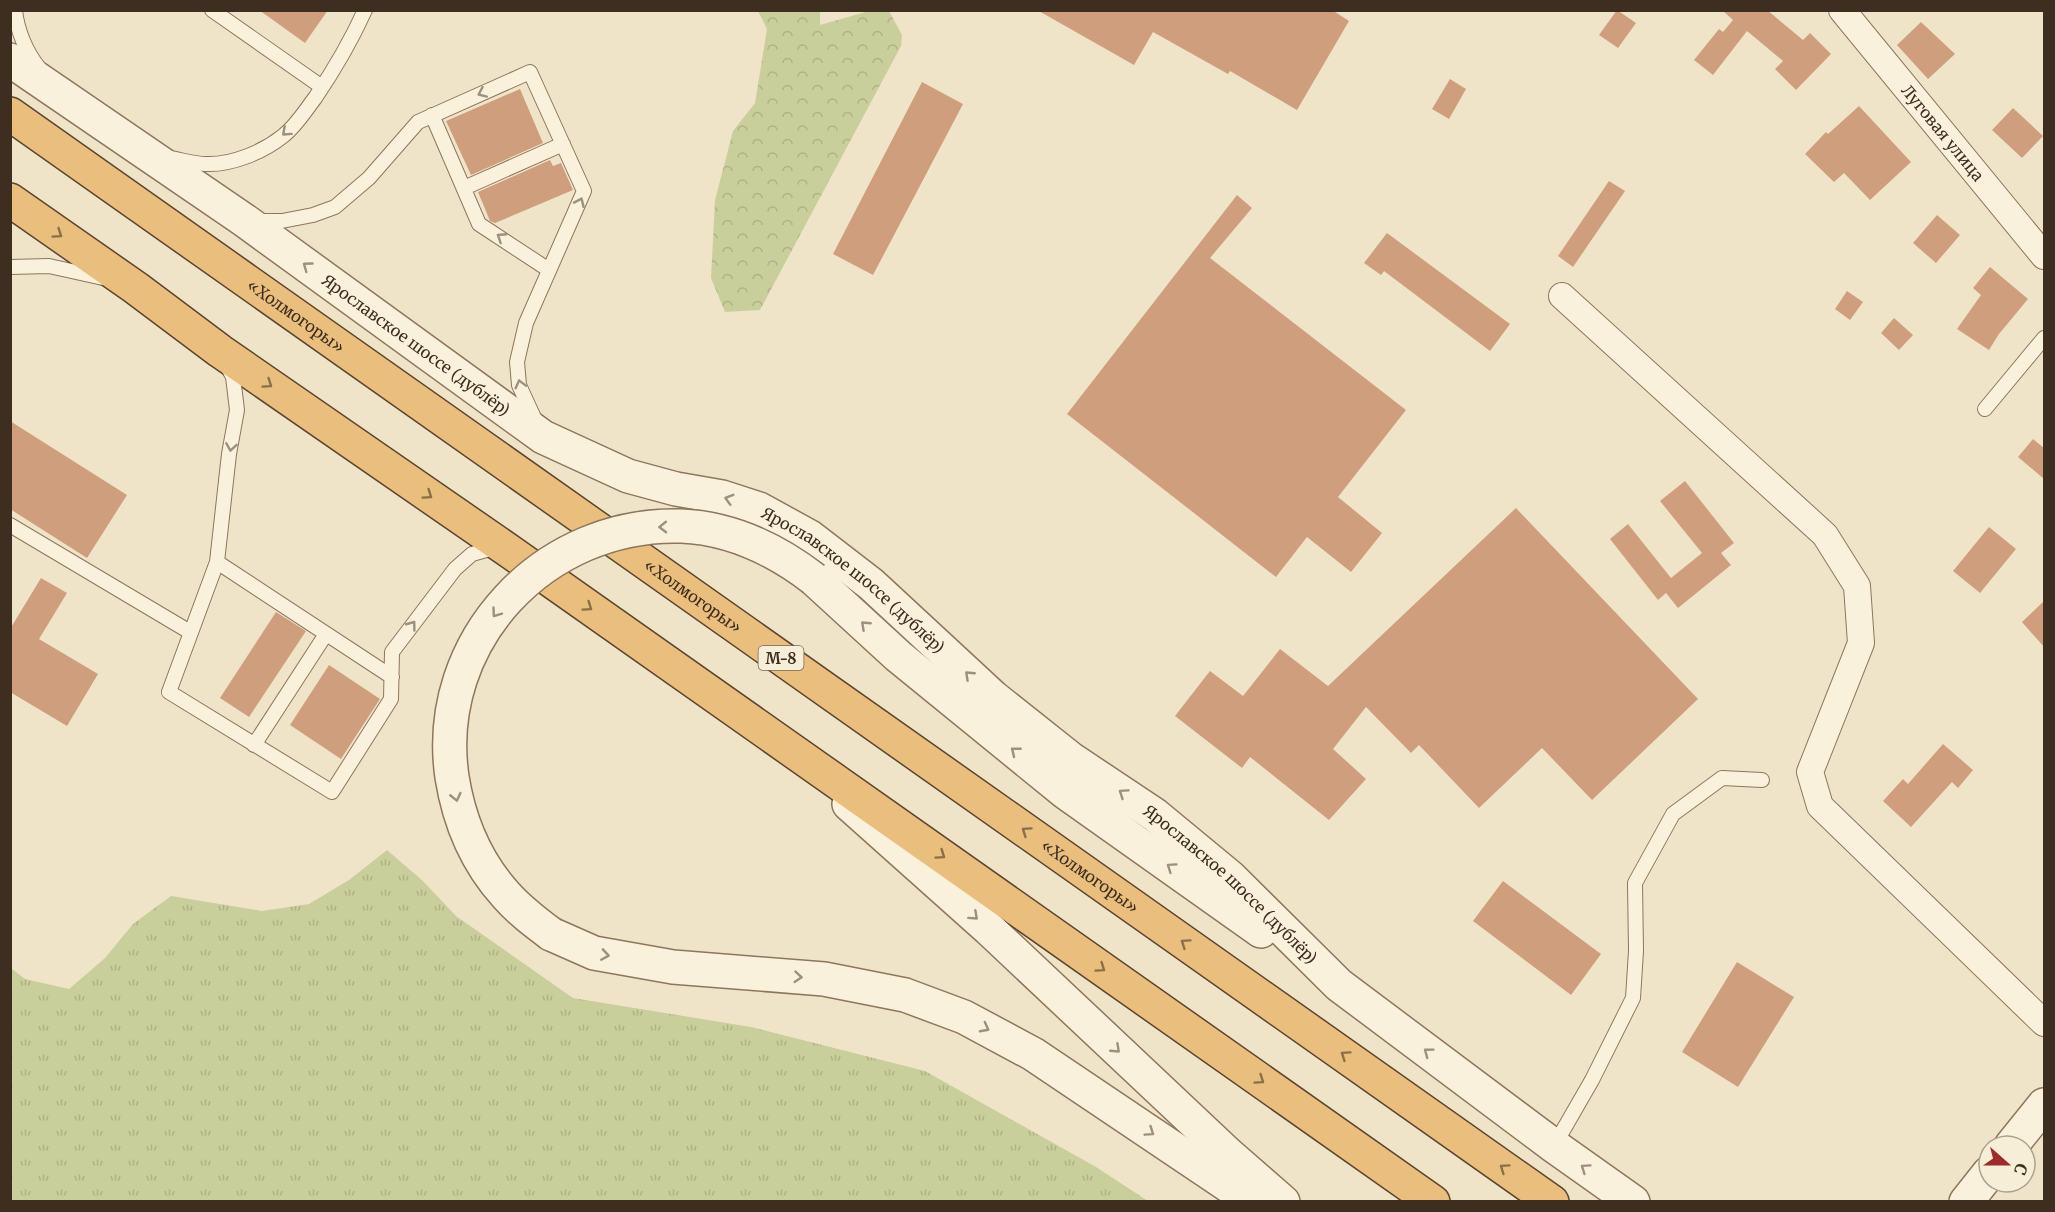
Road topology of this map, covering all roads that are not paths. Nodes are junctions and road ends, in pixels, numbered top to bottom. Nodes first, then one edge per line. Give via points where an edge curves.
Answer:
1 (15, 10) edge
2 (212, 10) edge
3 (365, 10) edge
4 (1842, 10) edge
5 (10, 60) edge
6 (322, 87) junction
7 (57, 91) junction
8 (10, 114) edge
9 (432, 116) junction
10 (563, 144) junction
11 (149, 155) junction
12 (464, 188) junction
13 (10, 200) edge
14 (244, 220) junction
15 (2044, 256) edge
16 (10, 267) edge
17 (549, 270) junction
18 (136, 288) junction
19 (1562, 296) dead end
20 (2044, 338) edge
21 (220, 351) junction
22 (1985, 409) dead end
23 (543, 437) junction
24 (10, 525) edge
25 (512, 553) junction
26 (217, 562) junction
27 (190, 632) junction
28 (326, 634) junction
29 (392, 676) junction
30 (773, 737) junction
31 (254, 745) junction
32 (1762, 780) dead end
33 (1339, 985) junction
34 (2044, 1023) edge
35 (2044, 1105) edge
36 (2021, 1134) edge
37 (1554, 1146) junction
38 (1977, 1188) edge
39 (1253, 1202) edge
40 (1283, 1202) edge
41 (1434, 1202) edge
42 (1552, 1202) edge
43 (1633, 1202) edge
44 (1966, 1202) edge

1 - 7 lane via 16,24 33,61
2 - 6 lane
3 - 6 lane via 351,42
4 - 15 street, Луговая улица
5 - 7 street, Ярославское шоссе (дублёр)
6 -> 11 lane via 283,136 249,156 207,165
7 - 11 street, Ярославское шоссе (дублёр)
42 -> 8 highway, «Холмогоры» / М-8
10 -> 9 lane via 530,72
9 - 12 lane
9 - 14 lane via 418,122 369,178 335,207 282,221
10 - 12 lane
17 -> 10 lane via 584,191
11 - 14 street, Ярославское шоссе (дублёр)
17 -> 12 lane via 479,224
13 -> 18 highway
23 -> 14 street, Ярославское шоссе (дублёр)
16 - 18 lane via 48,267 93,274
23 -> 17 lane via 519,385 517,362 526,323
18 - 21 highway
19 - 34 street via 1825,535 1857,586 1862,644 1810,772 1820,806
20 - 22 lane
21 -> 25 highway
21 -> 26 lane via 233,377 237,410
33 -> 23 street, Ярославское шоссе (дублёр) via 1230,877 1155,815 1071,759 993,697 871,584 810,537 759,509 628,476
24 - 27 lane
29 -> 25 lane via 392,651 455,568 472,554 490,549
25 -> 30 highway
26 - 27 lane
26 - 28 lane
27 - 31 lane via 169,692
28 - 29 lane
28 - 31 lane
29 - 31 lane via 391,699 332,792
30 -> 40 street via 989,929
30 -> 41 highway
32 - 37 lane via 1722,778 1673,814 1635,883 1633,998
37 -> 33 street, Ярославское шоссе (дублёр)
33 -> 39 street, bridge via 1065,792 898,656 791,561 739,537 682,526 653,527 625,531 570,550 522,583 491,620 460,680 453,708 450,766 462,822 474,849 506,896 551,934 594,953 673,966 824,979 905,995 964,1017 1033,1054
35 - 36 street
43 -> 37 street, Ярославское шоссе (дублёр)
38 - 44 street

